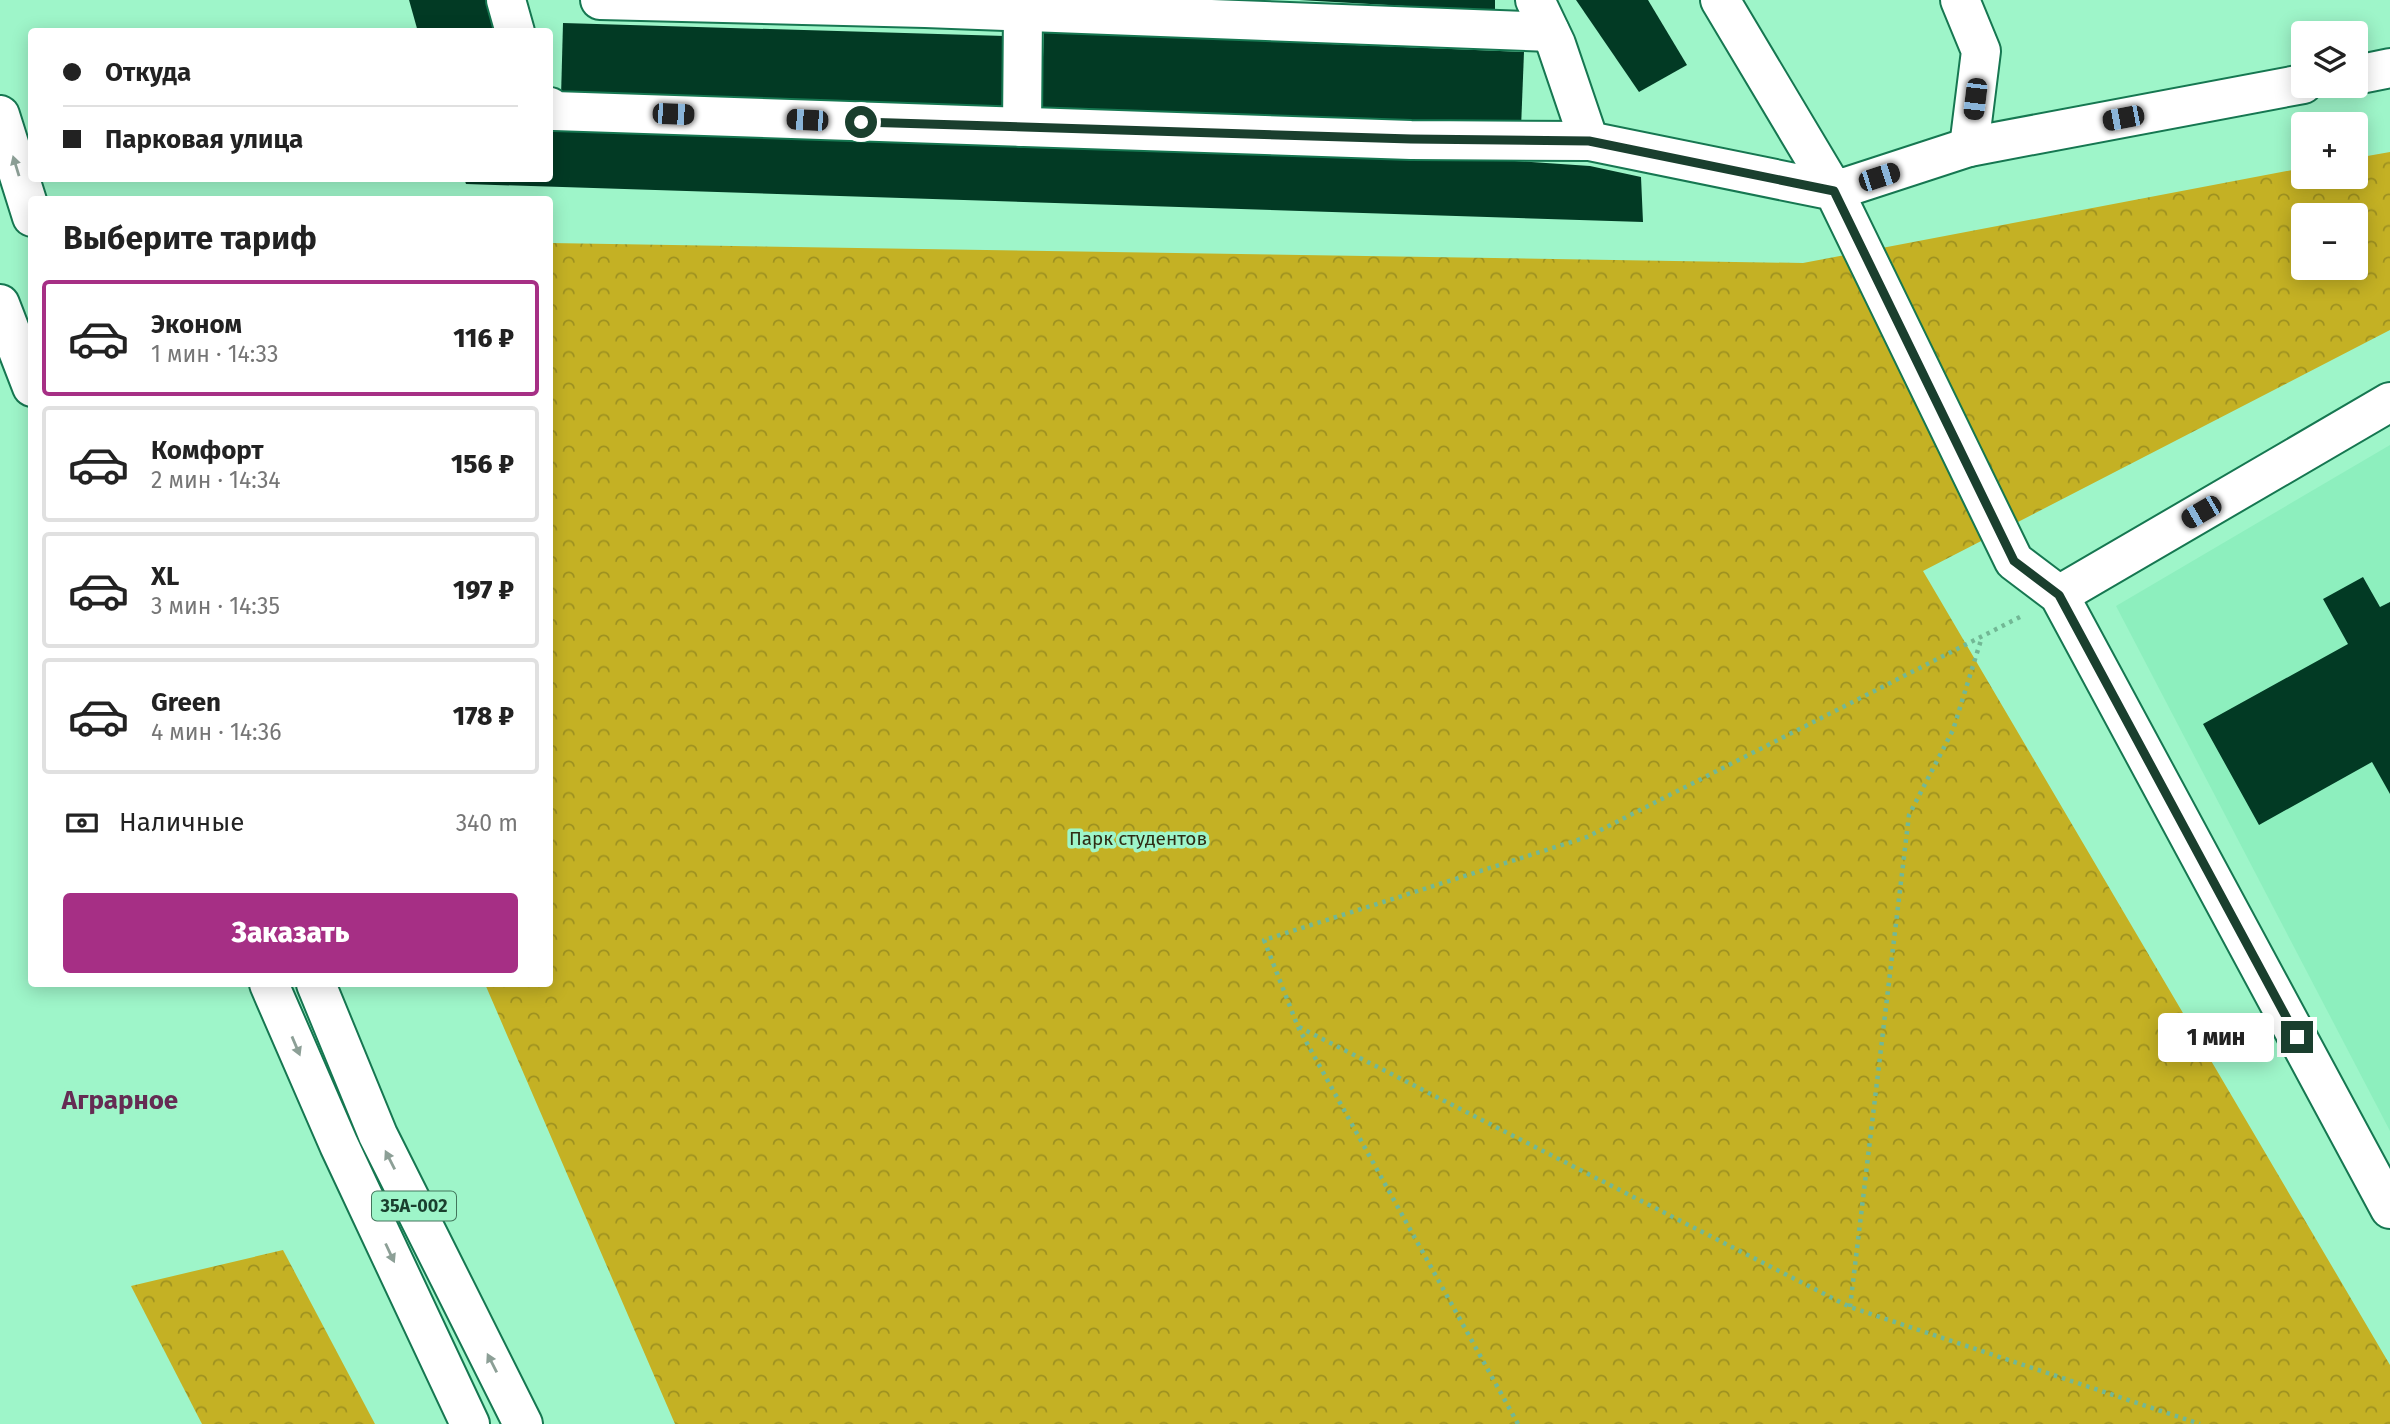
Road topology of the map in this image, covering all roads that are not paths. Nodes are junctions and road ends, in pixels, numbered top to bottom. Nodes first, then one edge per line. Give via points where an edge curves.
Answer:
1 (506, 0) edge
2 (600, 0) edge
3 (1720, 0) edge
4 (1960, 0) edge
5 (1032, 8) edge
6 (1543, 16) edge
7 (514, 28) edge
8 (2390, 68) edge
9 (2368, 73) edge
10 (2291, 86) edge
11 (553, 110) edge
12 (0, 115) edge
13 (1021, 127) junction
14 (1589, 141) junction
15 (1969, 147) junction
16 (1834, 191) junction
17 (28, 204) edge
18 (0, 304) edge
19 (28, 377) edge
20 (2390, 402) edge
21 (2059, 595) junction
22 (270, 987) edge
23 (317, 987) edge
24 (2390, 1209) edge
25 (470, 1424) edge
26 (523, 1424) edge

1 - 7 main road
2 - 5 main road
3 - 16 main road
4 - 15 main road via 1981,51
5 - 6 main road
5 - 13 main road
6 - 14 main road
8 - 9 main road
10 - 15 main road
11 - 13 main road
17 -> 12 main road
13 - 14 main road
14 - 16 main road
15 - 16 main road
16 - 21 main road via 2014,561
18 - 19 main road
20 - 21 main road
21 - 24 main road
22 -> 25 main road, 35А-002
26 -> 23 main road, 35А-002 via 377,1135

